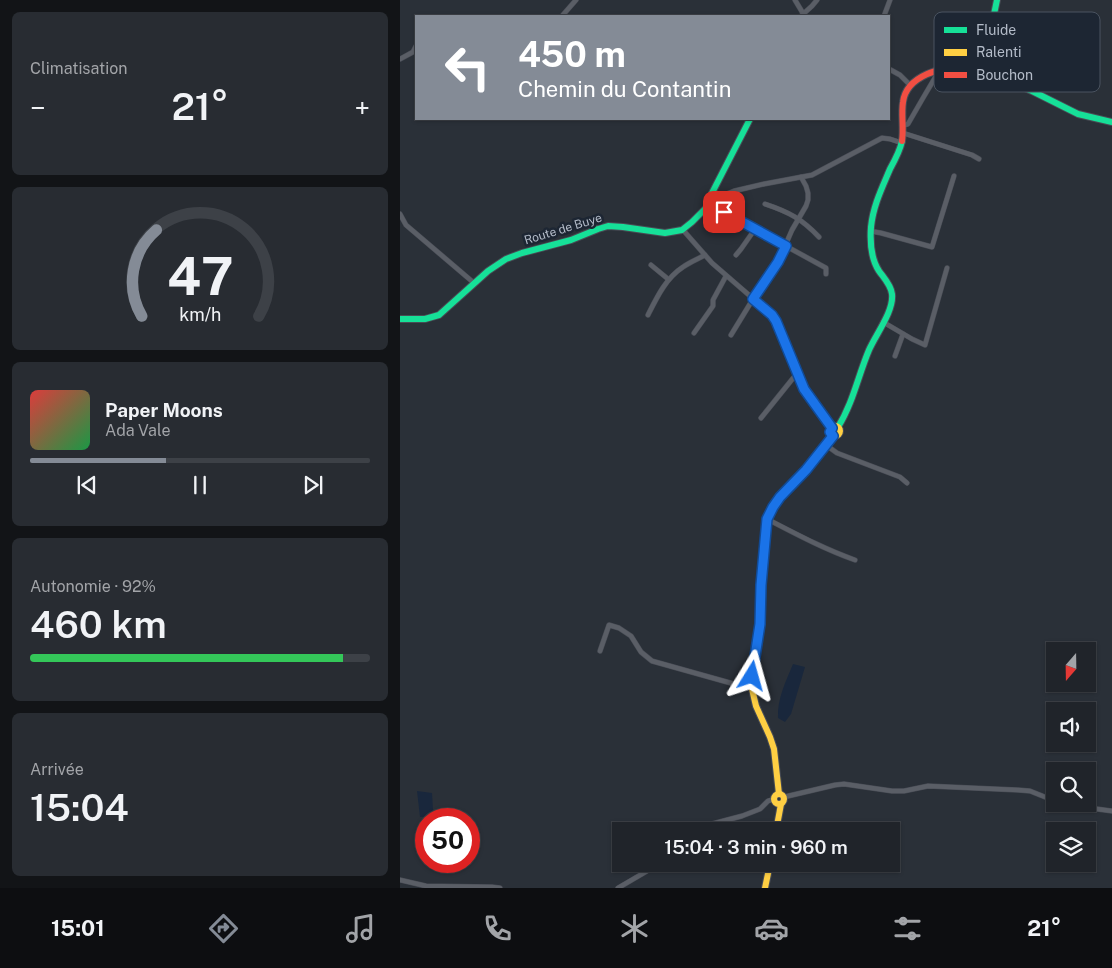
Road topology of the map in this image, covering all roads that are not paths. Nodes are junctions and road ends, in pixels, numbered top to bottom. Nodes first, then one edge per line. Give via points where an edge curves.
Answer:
1 (576, 0) edge
2 (795, 0) edge
3 (817, 0) edge
4 (890, 0) edge
5 (563, 15) edge
6 (802, 15) edge
7 (804, 15) edge
8 (884, 15) edge
9 (415, 48) edge
10 (400, 59) edge
11 (890, 69) edge
12 (934, 72) edge
13 (934, 79) edge
14 (910, 84) junction
15 (1034, 92) edge
16 (749, 120) edge
17 (1112, 122) edge
18 (902, 126) junction
19 (902, 133) junction
20 (902, 142) junction
21 (979, 159) dead end
22 (954, 176) dead end
23 (801, 177) junction
24 (710, 201) junction
25 (765, 204) dead end
26 (400, 214) edge
27 (798, 219) junction
28 (755, 229) junction
29 (683, 230) junction
30 (870, 231) junction
31 (819, 237) dead end
32 (786, 246) junction
33 (705, 255) junction
34 (736, 255) dead end
35 (651, 265) dead end
36 (947, 268) dead end
37 (826, 274) dead end
38 (726, 276) junction
39 (668, 279) junction
40 (474, 283) junction
41 (753, 299) junction
42 (648, 316) dead end
43 (400, 319) edge
44 (883, 322) junction
45 (694, 332) dead end
46 (903, 334) junction
47 (730, 335) dead end
48 (895, 356) dead end
49 (799, 376) junction
50 (761, 418) dead end
51 (835, 428) junction
52 (826, 445) junction
53 (907, 482) dead end
54 (767, 519) junction
55 (854, 560) dead end
56 (600, 651) dead end
57 (752, 689) junction
58 (1046, 797) edge
59 (780, 798) junction
60 (1096, 809) edge
61 (1112, 811) edge
62 (719, 822) edge
63 (777, 822) edge
64 (645, 872) edge
65 (768, 872) edge
66 (400, 880) edge
67 (500, 888) edge
68 (618, 888) edge
69 (765, 888) edge

1 - 5 street
2 - 6 street
3 - 7 street
4 - 8 street
9 - 10 street
11 - 14 street
12 - 14 main road
13 - 18 street via 908,124
14 - 18 main road via 903,99
15 - 17 main road via 1068,110
16 - 24 main road
18 - 19 main road
19 - 20 main road
19 - 21 street
20 - 23 street via 882,138 812,175
20 - 30 main road via 874,207
22 - 30 street via 932,247
23 - 24 street via 734,191
23 - 27 street via 808,200
24 - 28 street
24 - 29 main road
25 - 27 street
26 - 40 street via 406,225
27 - 31 street
27 - 32 street
28 - 32 street
28 - 34 street
29 - 33 street
29 - 40 main road, Route de Buye via 659,234 616,226 599,229 506,259
30 - 44 main road via 871,250 877,267 892,293
32 - 37 street via 826,268
32 - 41 street
33 - 38 street
33 - 39 street
35 - 39 street
36 - 46 street via 925,345
38 - 41 street
38 - 45 street via 713,306
39 - 42 street
40 - 43 main road, Route de Buye via 434,318
41 - 47 street
41 - 49 street via 776,321
44 - 46 street
44 - 51 main road via 869,350 853,400
46 - 48 street
49 - 50 street via 794,377
49 - 51 street via 804,389
51 - 52 main road via 830,432 833,436
52 - 53 street
52 - 54 main road via 780,497
54 - 55 street
54 - 57 main road
56 - 57 street via 609,626 619,628 631,636 641,652 652,661
57 - 59 main road via 774,750
58 - 59 street via 1018,790 928,786 892,791 844,784
59 - 62 street via 742,816
59 - 63 main road
60 - 61 street
64 - 68 street
65 - 69 main road
66 - 67 street via 426,886

